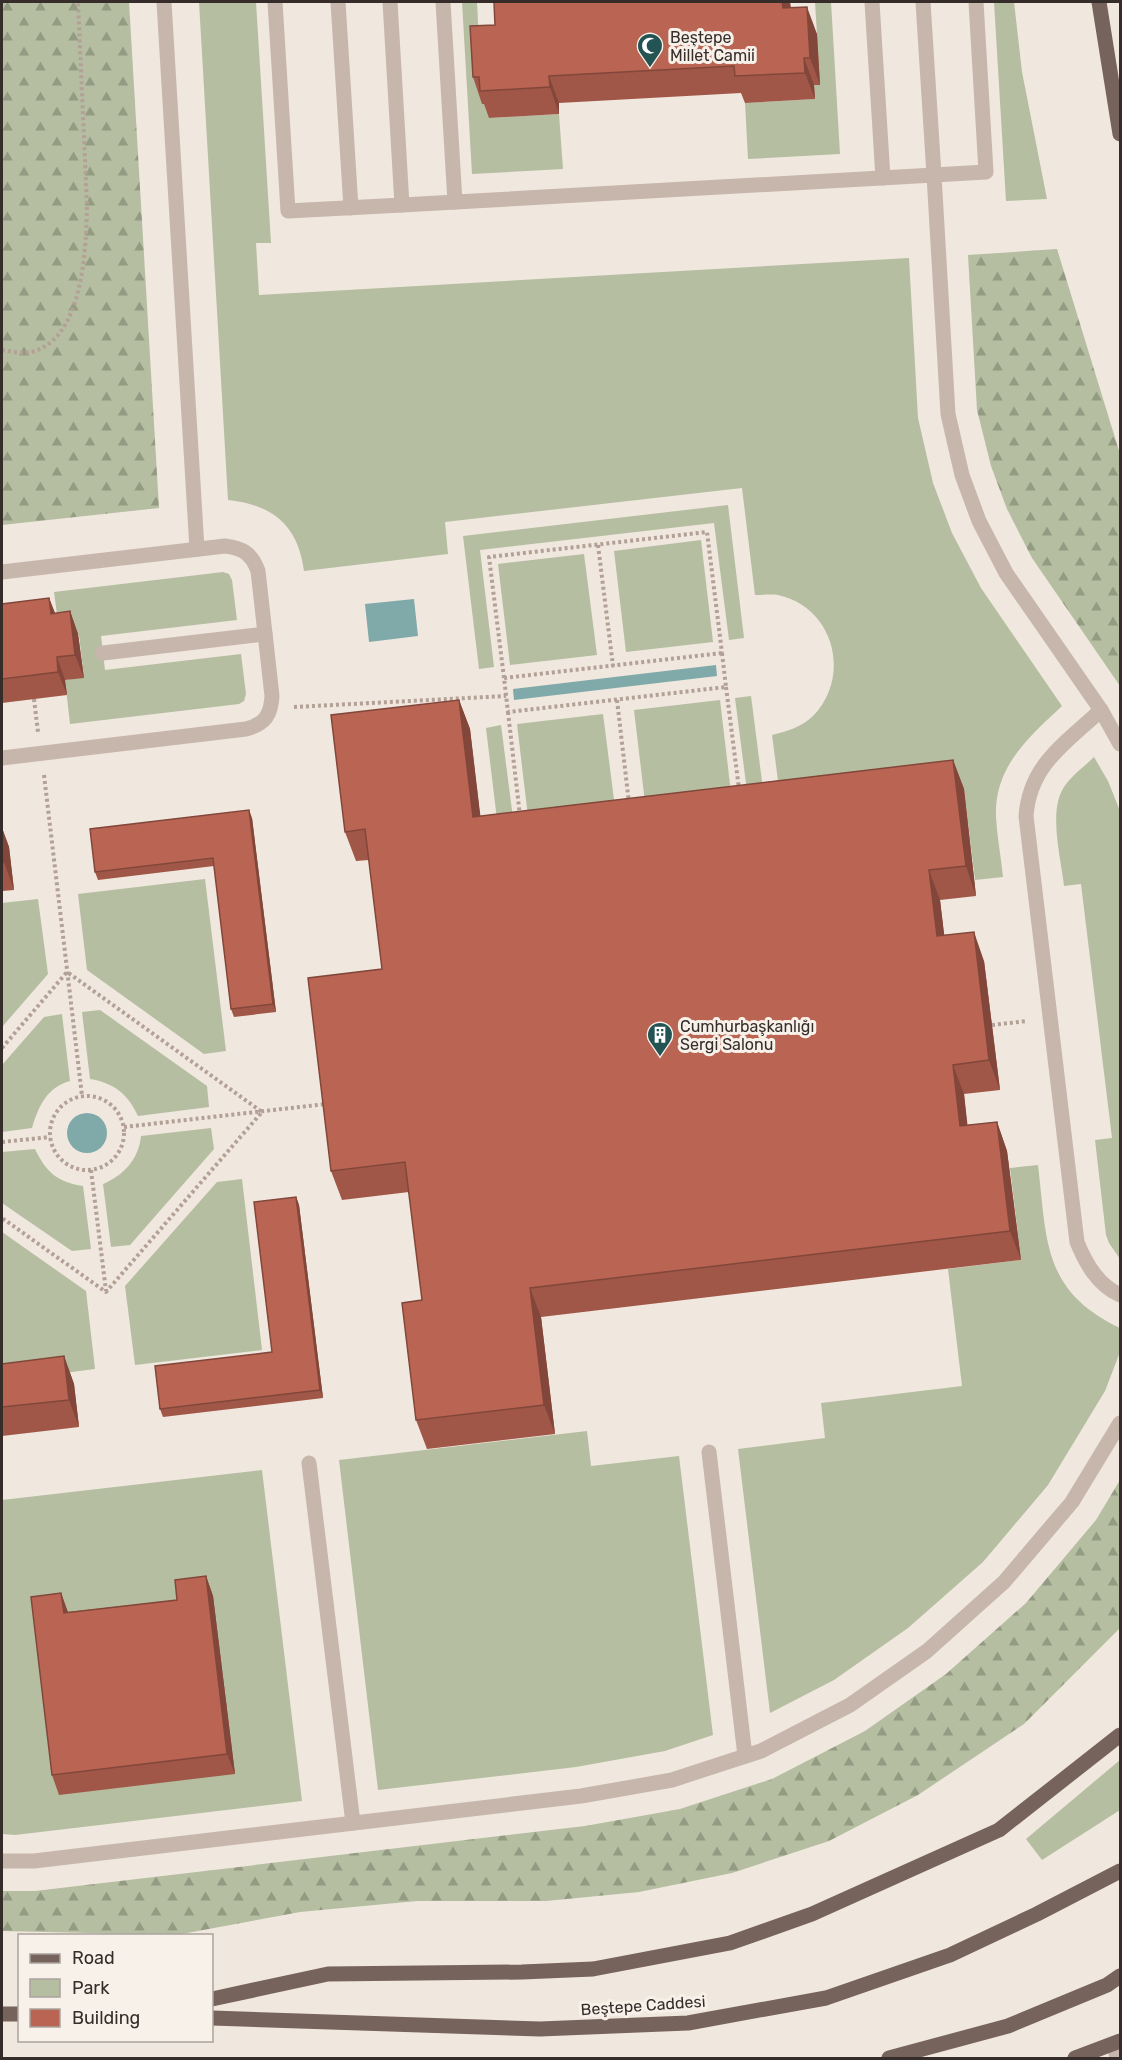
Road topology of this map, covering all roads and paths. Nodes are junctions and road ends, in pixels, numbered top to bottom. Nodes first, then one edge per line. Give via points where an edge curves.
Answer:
1 (78, 2) edge
2 (164, 2) edge
3 (275, 2) edge
4 (338, 2) edge
5 (390, 2) edge
6 (443, 2) edge
7 (872, 2) edge
8 (923, 2) edge
9 (976, 2) edge
10 (1099, 2) edge
11 (1120, 134) edge
12 (933, 175) junction
13 (883, 178) junction
14 (455, 202) junction
15 (402, 205) junction
16 (351, 208) junction
17 (2, 350) edge
18 (598, 544) junction
19 (197, 549) junction
20 (2, 572) edge
21 (265, 634) junction
22 (103, 653) dead end
23 (722, 653) junction
24 (613, 666) junction
25 (504, 678) junction
26 (726, 687) junction
27 (506, 696) junction
28 (34, 699) edge
29 (617, 700) junction
30 (271, 708) junction
31 (1101, 710) junction
32 (508, 712) junction
33 (1120, 744) edge
34 (41, 753) junction
35 (2, 758) edge
36 (740, 797) edge
37 (630, 809) edge
38 (521, 822) edge
39 (67, 972) junction
40 (1050, 1018) junction
41 (992, 1025) dead end
42 (2, 1048) edge
43 (82, 1096) junction
44 (330, 1104) edge
45 (262, 1112) junction
46 (124, 1127) junction
47 (50, 1137) junction
48 (2, 1142) edge
49 (91, 1170) junction
50 (2, 1218) edge
51 (106, 1292) junction
52 (1120, 1295) edge
53 (1120, 1423) edge
54 (709, 1452) dead end
55 (309, 1463) dead end
56 (1120, 1723) edge
57 (1120, 1736) edge
58 (1102, 1751) junction
59 (745, 1756) junction
60 (353, 1823) junction
61 (2, 1861) edge
62 (1120, 1870) edge
63 (1120, 1976) edge
64 (213, 1999) edge
65 (2, 2014) edge
66 (18, 2014) edge
67 (213, 2018) edge
68 (1117, 2048) edge
69 (889, 2058) edge
70 (1075, 2058) edge

1 - 17 path via 87,205 83,271 60,334 44,347 24,353
2 - 19 lane
3 - 16 lane via 288,211
4 - 16 lane
5 - 15 lane
6 - 14 lane
7 - 13 lane
8 - 12 lane
9 - 12 lane via 986,172
10 - 11 main road
12 - 13 lane
12 - 31 lane via 948,414 962,475 979,521 1006,573
13 - 14 lane
14 - 15 lane
15 - 16 lane
18 - 23 path via 707,532
18 - 24 path
18 - 25 path via 489,557
19 - 20 lane
19 - 21 lane via 236,547 254,559
21 - 22 lane
21 - 30 lane
23 - 24 path
23 - 26 path
24 - 25 path
25 - 27 path
26 - 29 path
26 - 36 path
27 - 30 path
27 - 32 path
28 - 34 path
29 - 32 path
29 - 37 path
30 - 34 lane via 267,719 246,729
31 - 33 lane
31 - 40 lane via 1039,771 1027,800
32 - 38 path
34 - 35 lane
34 - 39 path
39 - 42 path
39 - 43 path
39 - 45 path
40 - 41 path
40 - 52 lane via 1077,1242 1100,1281
43 - 46 path via 110,1103
43 - 47 path via 62,1105 55,1114
44 - 45 path
45 - 46 path
45 - 51 path
46 - 49 path via 124,1138 116,1155
47 - 48 path
47 - 49 path via 64,1161
49 - 51 path
50 - 51 path
53 - 59 lane via 1072,1502 1012,1574 927,1651 850,1705
54 - 59 lane
55 - 60 lane
56 - 58 main road
57 - 58 main road
58 - 64 main road via 999,1830 812,1914 730,1943 593,1969 328,1974
59 - 60 lane via 672,1780 581,1796
60 - 61 lane via 34,1861
62 - 67 main road, Beştepe Caddesi via 950,1955 826,1998 688,2023 540,2029
63 - 69 main road via 1008,2026
65 - 66 main road
68 - 70 main road

